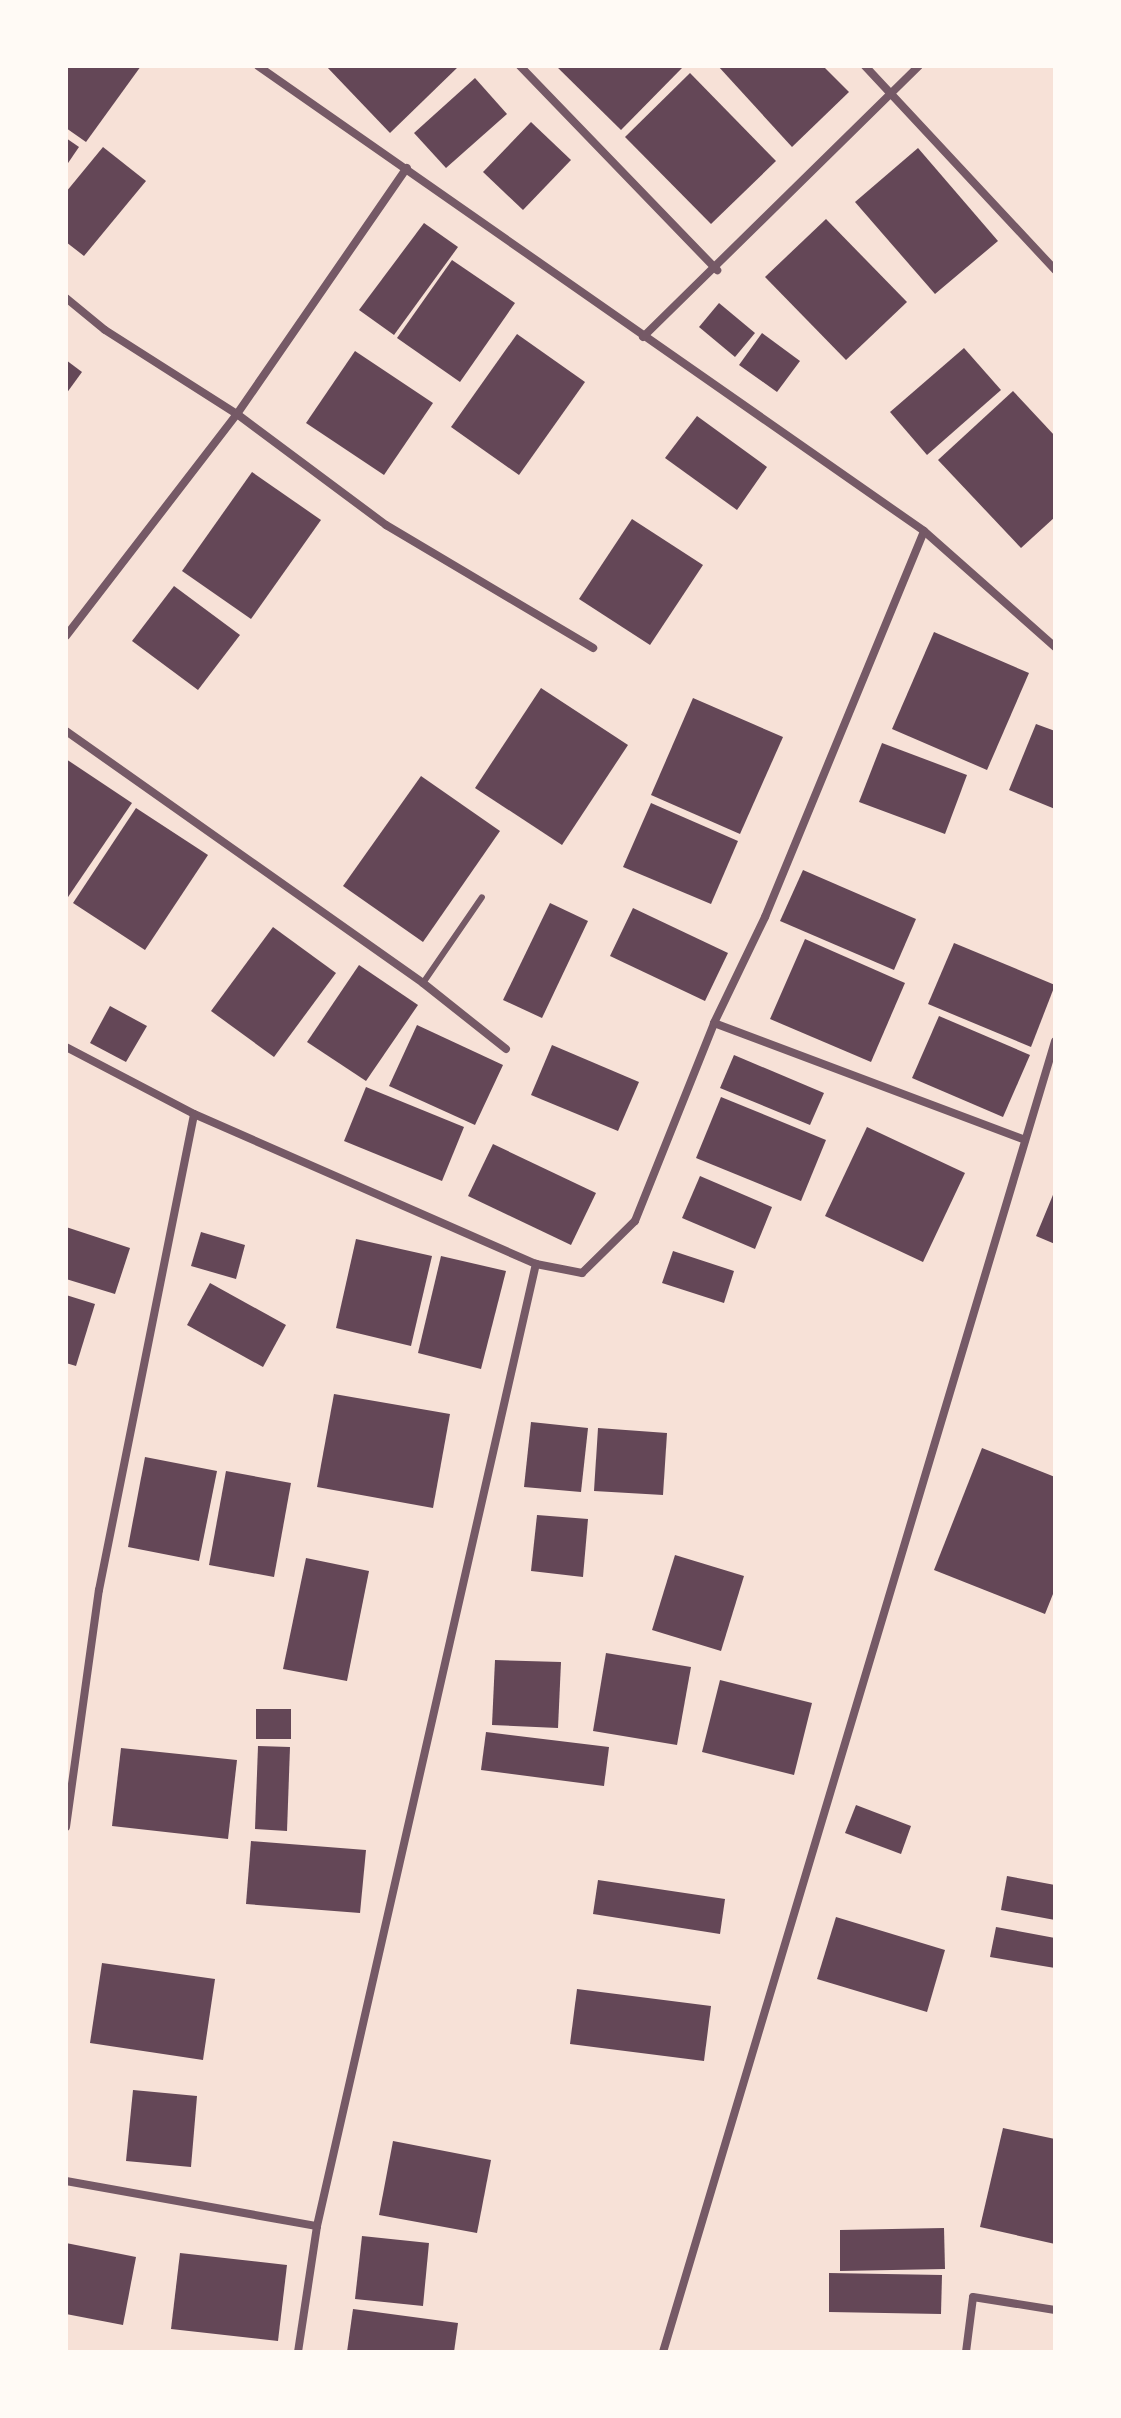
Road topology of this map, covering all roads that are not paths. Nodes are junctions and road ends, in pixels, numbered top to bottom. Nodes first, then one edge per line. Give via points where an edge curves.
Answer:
1 (258, 66) edge
2 (520, 66) edge
3 (865, 66) edge
4 (919, 66) edge
5 (891, 94) junction
6 (407, 168) junction
7 (717, 270) junction
8 (1055, 270) edge
9 (66, 298) edge
10 (643, 337) junction
11 (237, 414) junction
12 (924, 531) junction
13 (66, 636) edge
14 (1055, 647) edge
15 (593, 648) dead end
16 (66, 731) edge
17 (482, 897) dead end
18 (423, 983) junction
19 (714, 1023) junction
20 (1055, 1041) edge
21 (66, 1047) edge
22 (506, 1049) dead end
23 (194, 1114) junction
24 (1025, 1140) junction
25 (536, 1264) junction
26 (66, 1827) edge
27 (66, 2181) edge
28 (317, 2226) junction
29 (1055, 2310) edge
30 (298, 2352) edge
31 (663, 2352) edge
32 (966, 2352) edge

1 - 6 street
2 - 7 street
3 - 5 street
4 - 5 street
5 - 7 street
5 - 8 street
6 - 10 street
6 - 11 street
7 - 10 street
9 - 11 street via 105,330
10 - 12 street
11 - 13 street
11 - 15 street via 386,525
12 - 14 street
12 - 19 street via 765,917
16 - 18 street
17 - 18 lane
18 - 22 street
19 - 24 street
19 - 25 street via 635,1221 582,1273
20 - 24 street
21 - 23 street
23 - 25 street
23 - 26 street via 99,1590
24 - 31 street
25 - 28 street
27 - 28 street
28 - 30 street
29 - 32 street via 973,2297

